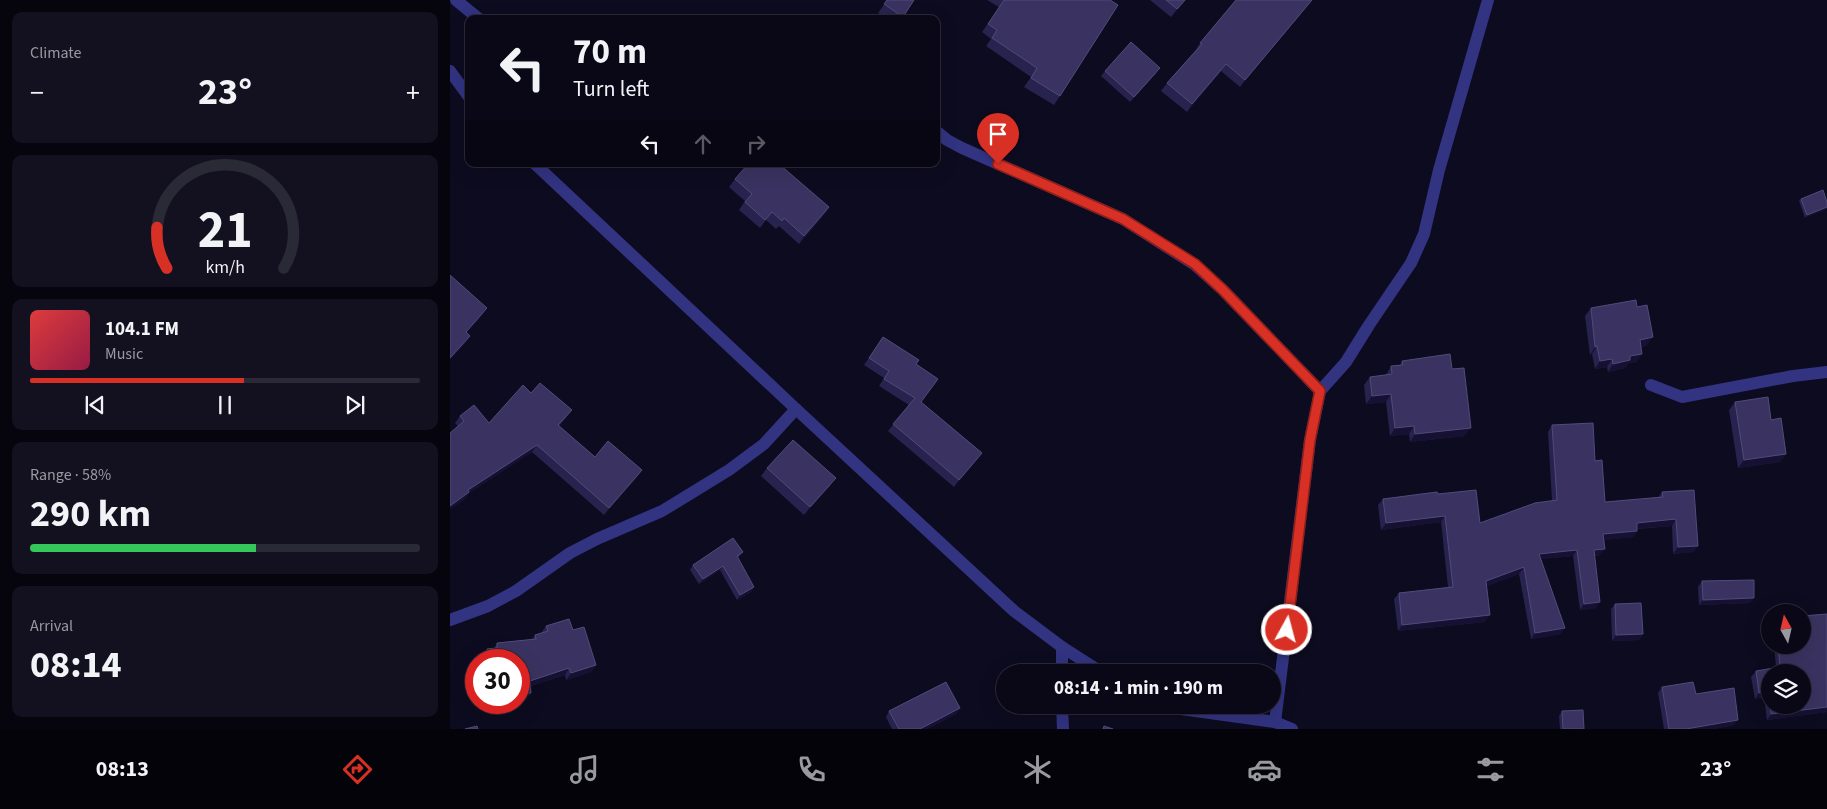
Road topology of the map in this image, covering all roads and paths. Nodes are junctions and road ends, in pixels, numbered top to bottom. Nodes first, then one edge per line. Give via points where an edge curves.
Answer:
1 (456, 0) edge
2 (1488, 0) edge
3 (474, 15) edge
4 (450, 72) edge
5 (465, 92) edge
6 (940, 134) edge
7 (538, 167) edge
8 (1827, 372) edge
9 (1651, 385) dead end
10 (1320, 391) junction
11 (796, 409) junction
12 (450, 620) edge
13 (1062, 647) junction
14 (1062, 664) edge
15 (1089, 664) edge
16 (1062, 714) edge
17 (1217, 714) edge
18 (1275, 722) junction
19 (1062, 729) edge
20 (1292, 729) edge

1 - 3 street
2 - 10 street via 1424,234 1411,263 1346,362
4 - 5 street
6 - 10 street via 962,148 1123,219 1195,264
7 - 11 street
8 - 9 street via 1682,397
10 - 18 street via 1310,440
11 - 12 street via 764,444 662,511 570,553 516,591 488,606
11 - 13 street via 1014,611
13 - 14 street
13 - 15 street
16 - 19 street
17 - 18 street
18 - 20 street

